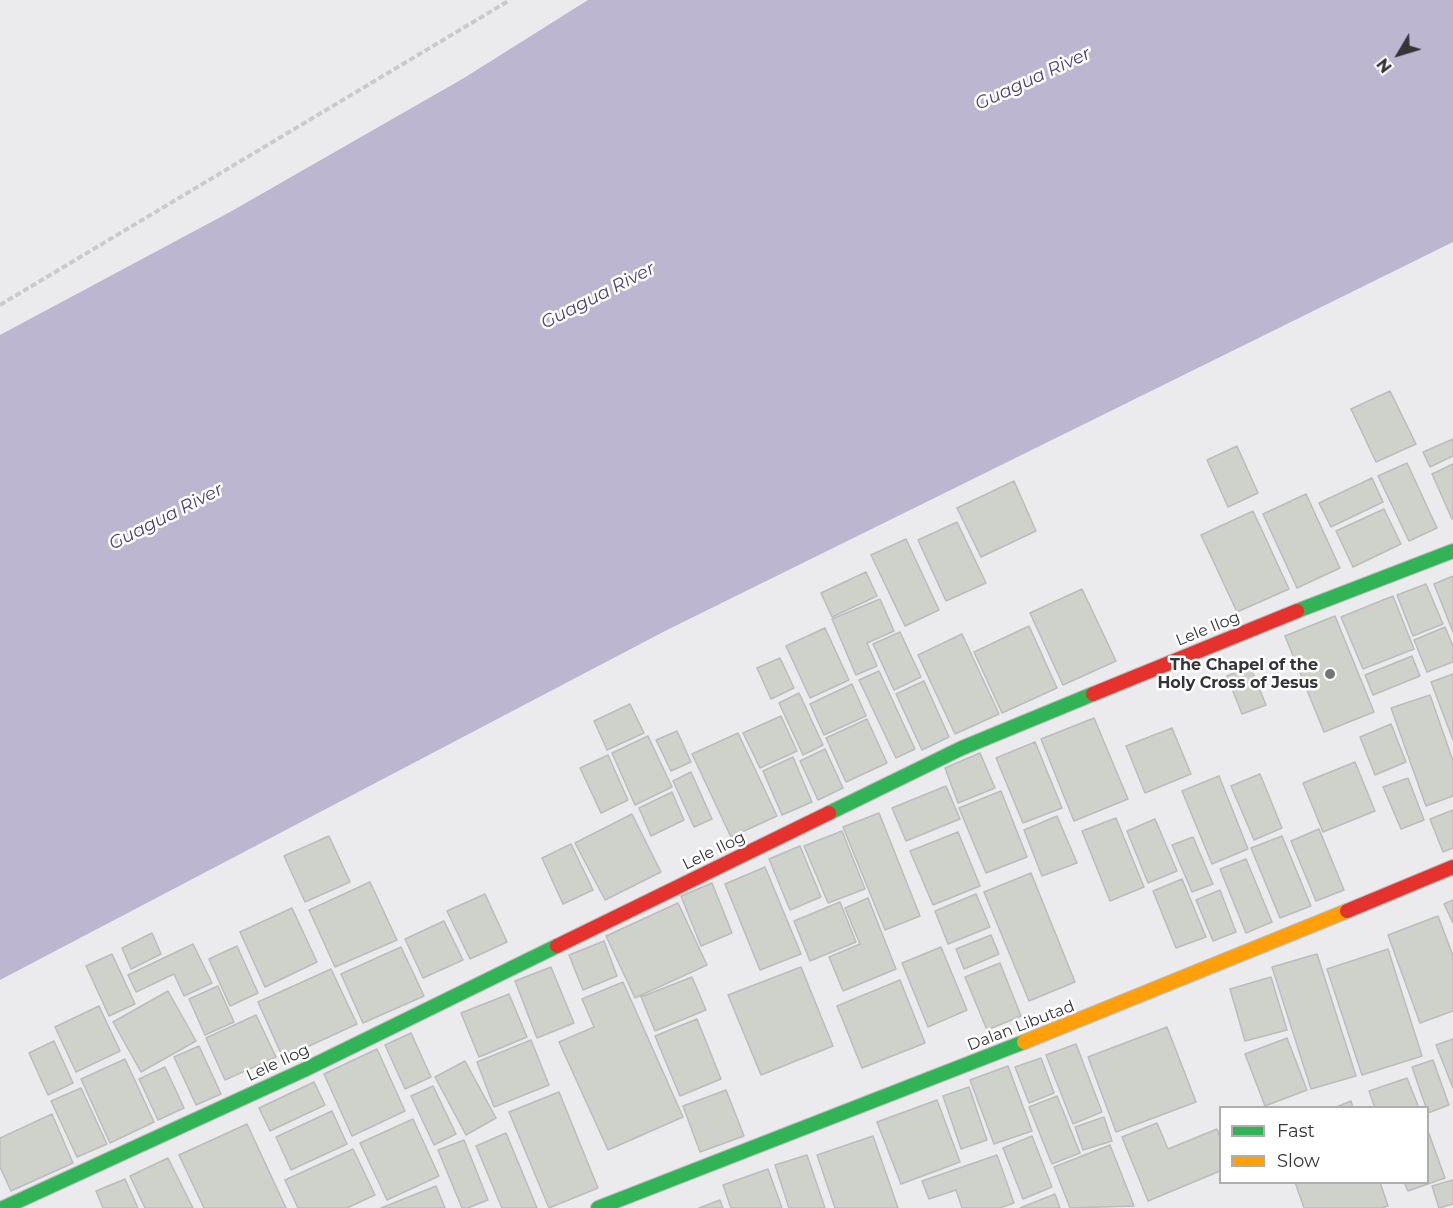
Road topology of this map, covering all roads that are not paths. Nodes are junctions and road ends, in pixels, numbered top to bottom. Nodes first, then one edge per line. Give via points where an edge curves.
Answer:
1 (1453, 551) edge
2 (1453, 867) edge
3 (3, 1208) edge
4 (598, 1208) edge

1 - 3 street, Lele Ilog via 1310,605 963,748 304,1070
2 - 4 street, Dalan Libutad via 1148,994

